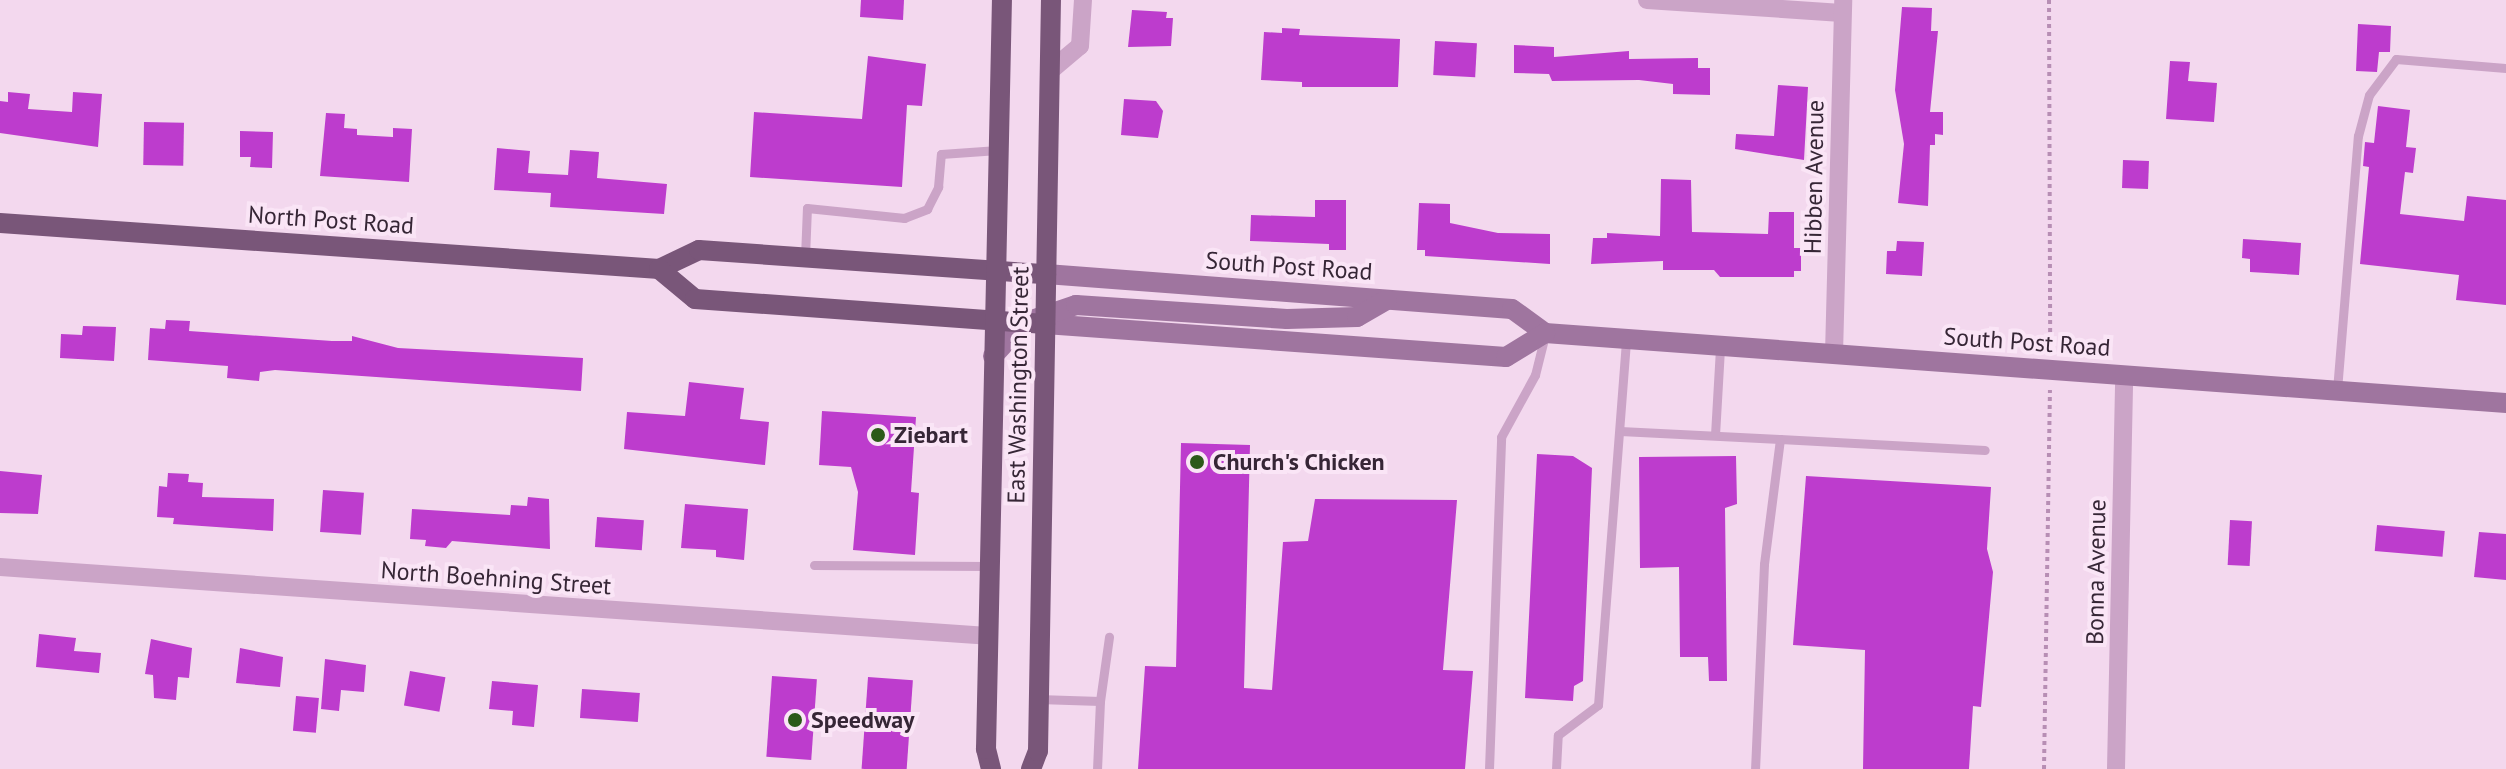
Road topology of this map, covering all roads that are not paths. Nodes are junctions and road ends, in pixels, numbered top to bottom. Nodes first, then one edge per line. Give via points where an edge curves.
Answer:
1 (1002, 0) edge
2 (1051, 0) edge
3 (1083, 0) edge
4 (1647, 0) edge
5 (1842, 7) edge
6 (2506, 68) edge
7 (1050, 71) junction
8 (998, 150) junction
9 (0, 223) edge
10 (805, 257) junction
11 (659, 269) junction
12 (996, 271) junction
13 (1021, 273) joint
14 (1046, 274) junction
15 (1386, 300) junction
16 (1045, 319) junction
17 (994, 322) junction
18 (1023, 323) junction
19 (1545, 333) junction
20 (1626, 339) junction
21 (1721, 346) junction
22 (1834, 354) junction
23 (993, 356) junction
24 (2124, 375) junction
25 (2337, 390) junction
26 (2506, 403) edge
27 (1620, 431) junction
28 (1715, 435) junction
29 (1780, 439) junction
30 (1985, 450) dead end
31 (814, 565) dead end
32 (989, 566) junction
33 (0, 567) edge
34 (988, 636) junction
35 (1109, 637) dead end
36 (1038, 699) junction
37 (1100, 701) junction
38 (991, 769) edge
39 (1031, 769) edge
40 (1097, 769) edge
41 (1489, 769) edge
42 (1556, 769) edge
43 (1755, 769) edge
44 (2116, 769) edge

1 - 8 main road, East Washington Street
2 - 7 main road, East Washington Street
3 - 7 street via 1080,46
4 - 5 street
5 - 22 street, Hibben Avenue
6 - 25 lane via 2396,59 2369,95 2358,136
7 - 14 main road, East Washington Street
8 - 10 lane via 941,154 938,187 927,209 904,218 807,208
8 - 12 main road, East Washington Street
9 - 11 main road, North Post Road
10 - 11 main road, North Post Road via 699,250
10 - 12 main road, North Post Road
11 - 17 main road via 695,299
12 - 13 main road, North Post Road
12 - 17 main road, East Washington Street
13 - 14 main road, South Post Road
14 - 15 main road, South Post Road
14 - 16 main road, East Washington Street
15 - 16 main road via 1357,317 1287,319 1076,305
15 - 19 main road, South Post Road via 1512,309
16 - 18 main road
16 - 19 main road via 1506,357
16 - 36 main road, East Washington Street
17 - 18 main road
17 - 23 main road, East Washington Street
18 - 23 main road
19 - 20 main road, South Post Road
19 - 41 lane via 1535,375 1501,437
20 - 21 main road, South Post Road
20 - 27 lane
21 - 22 main road, South Post Road
21 - 28 lane
22 - 24 main road, South Post Road
23 - 32 main road, East Washington Street
24 - 25 main road, South Post Road
24 - 44 street, Bonna Avenue
25 - 26 main road, South Post Road
27 - 28 lane
27 - 42 lane via 1598,705 1558,735
28 - 29 lane
29 - 30 lane
29 - 43 lane via 1764,564
31 - 32 lane
32 - 34 main road, East Washington Street
33 - 34 street, North Boehning Street
34 - 38 main road, East Washington Street via 986,749
35 - 37 lane
36 - 37 lane
36 - 39 main road, East Washington Street via 1038,751
37 - 40 lane

